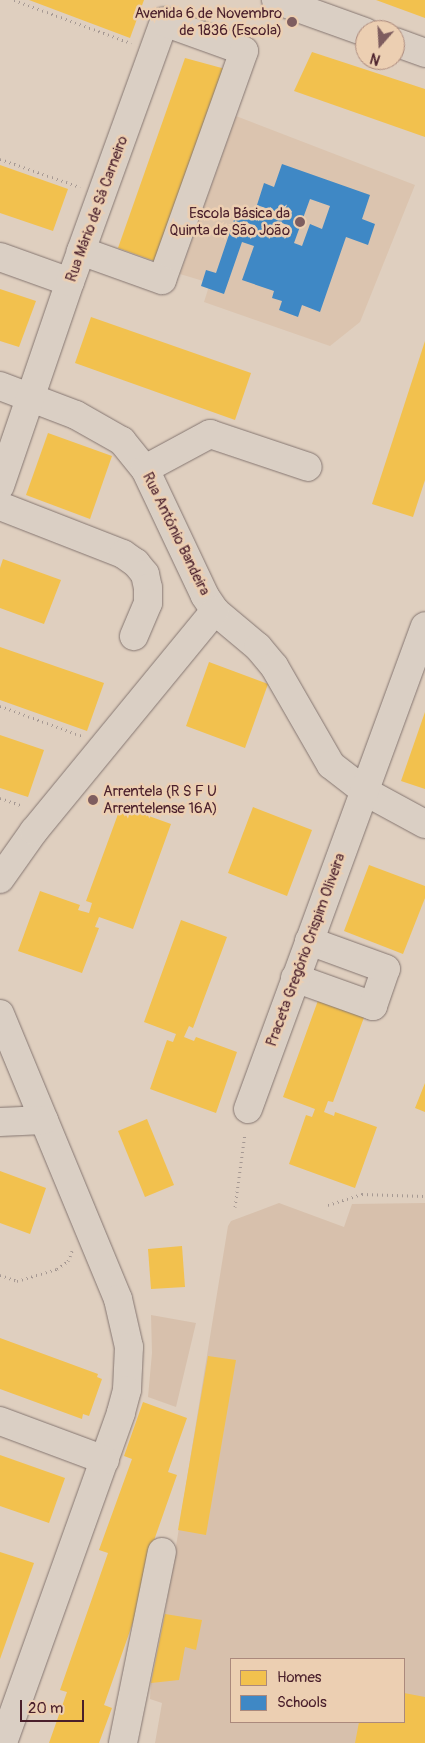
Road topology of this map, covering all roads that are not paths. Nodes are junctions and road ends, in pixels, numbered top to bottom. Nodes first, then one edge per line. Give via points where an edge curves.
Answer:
1 (276, 0) edge
2 (355, 28) edge
3 (405, 46) edge
4 (425, 53) edge
5 (81, 251) junction
6 (0, 257) edge
7 (70, 282) junction
8 (0, 386) edge
9 (30, 397) junction
10 (308, 467) dead end
11 (145, 469) junction
12 (0, 486) edge
13 (0, 506) edge
14 (215, 611) junction
15 (425, 626) edge
16 (134, 636) dead end
17 (366, 792) junction
18 (425, 824) edge
19 (0, 879) edge
20 (309, 941) junction
21 (296, 978) junction
22 (0, 1014) edge
23 (248, 1109) road end
24 (44, 1120) junction
25 (0, 1122) edge
26 (0, 1421) edge
27 (104, 1460) junction
28 (162, 1552) dead end
29 (3, 1743) edge
30 (123, 1743) edge

1 - 2 street
3 - 4 street
5 - 5 street, Rua Mário de Sá Carneiro via 162,280 244,51 161,30
5 - 7 street, Rua Mário de Sá Carneiro
6 - 7 street
7 - 9 street, Rua Mário de Sá Carneiro
8 - 9 street, Rua António Bandeira
9 - 11 street, Rua António Bandeira via 105,429 122,442
9 - 12 street, Rua Mário de Sá Carneiro
10 - 11 street via 210,434
11 - 14 street, Rua António Bandeira
13 - 16 street via 136,562 145,574 148,603
14 - 17 street, Rua António Bandeira via 258,647 274,666 331,765
14 - 19 street via 9,862
15 - 17 street, Praceta Gregório Crispim Oliveira
17 - 18 street, Rua António Bandeira
17 - 20 street, Praceta Gregório Crispim Oliveira
20 - 21 street, Praceta Gregório Crispim Oliveira
20 - 21 street via 386,969 373,1006
21 - 23 street, Praceta Gregório Crispim Oliveira
22 - 24 street
24 - 25 street
24 - 27 street via 118,1300 130,1348 127,1390
26 - 27 street
27 - 29 street
28 - 30 street

